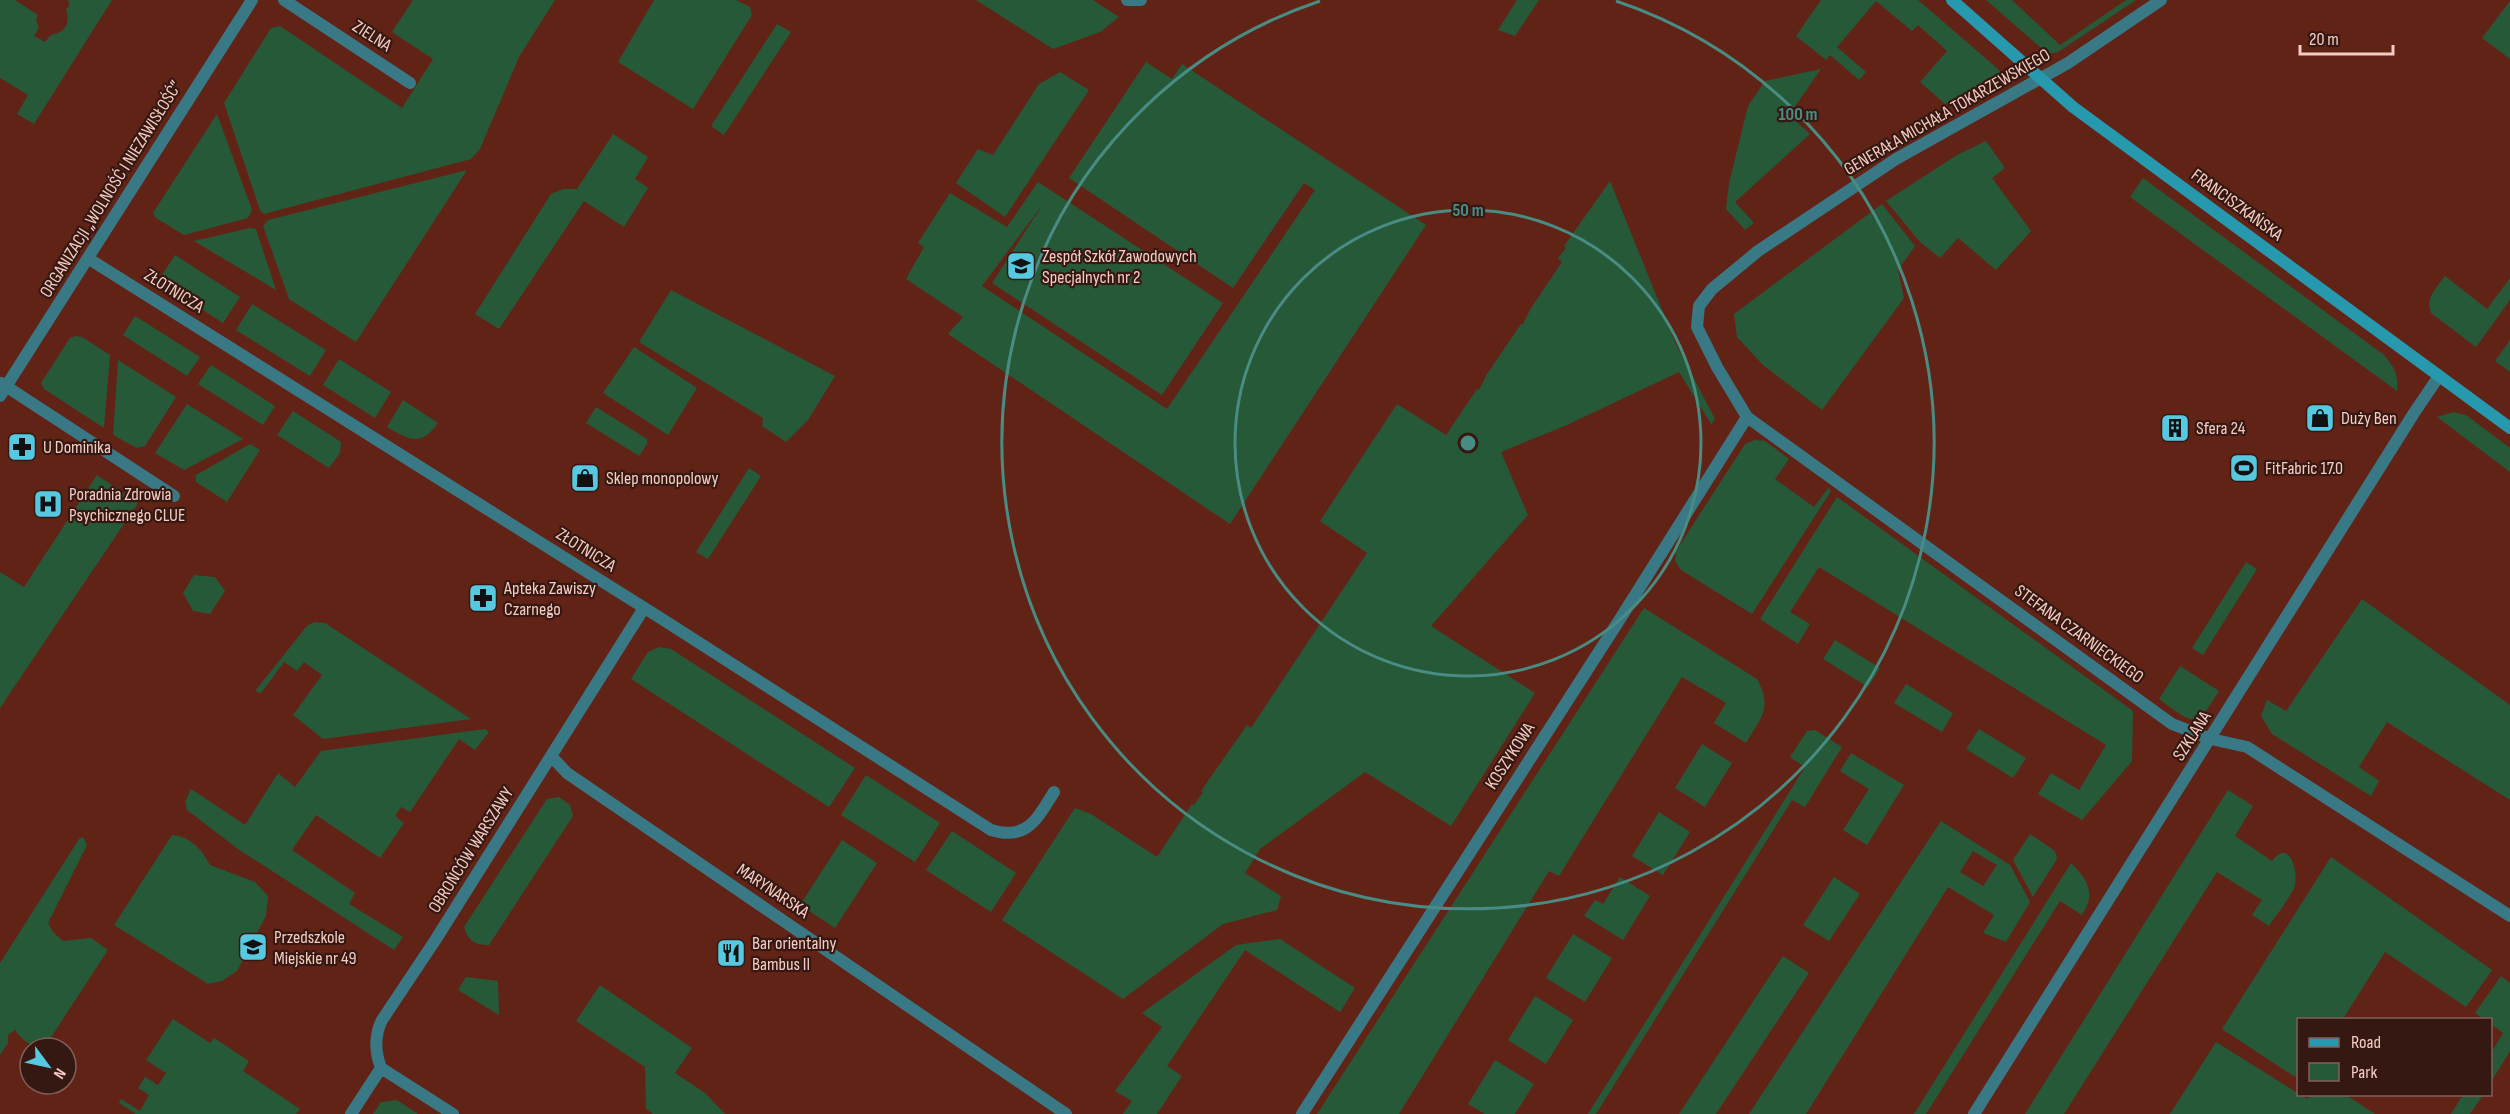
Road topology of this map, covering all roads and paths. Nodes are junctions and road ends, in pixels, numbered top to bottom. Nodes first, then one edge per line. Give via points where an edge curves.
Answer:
1 (252, 0) edge
2 (284, 0) edge
3 (1127, 0) edge
4 (1141, 0) edge
5 (1952, 0) edge
6 (2161, 0) edge
7 (2042, 78) junction
8 (410, 83) dead end
9 (88, 259) junction
10 (1699, 306) joint
11 (2439, 376) junction
12 (2, 388) edge
13 (1748, 417) junction
14 (2510, 428) edge
15 (174, 496) dead end
16 (644, 608) junction
17 (2211, 739) junction
18 (551, 756) junction
19 (1054, 792) dead end
20 (2510, 916) edge
21 (381, 1068) junction
22 (351, 1114) edge
23 (453, 1114) edge
24 (1066, 1114) edge
25 (1302, 1114) edge
26 (1974, 1114) edge

1 - 9 street, ORGANIZACJI „WOLNOŚĆ I NIEZAWISŁOŚĆ”
2 - 8 street, ZIELNA
3 - 4 street
5 - 7 street, FRANCISZKAŃSKA
6 - 7 street, GENERAŁA MICHAŁA TOKARZEWSKIEGO
7 - 10 street, GENERAŁA MICHAŁA TOKARZEWSKIEGO via 1887,165 1758,251
7 - 11 street, FRANCISZKAŃSKA via 2073,107
9 - 12 street, ORGANIZACJI „WOLNOŚĆ I NIEZAWISŁOŚĆ”
9 - 16 street, ZŁOTNICZA
10 - 13 street, STEFANA CZARNIECKIEGO via 1697,327
11 - 14 street, FRANCISZKAŃSKA
11 - 17 street, SZKLANA
12 - 15 street
13 - 17 street, STEFANA CZARNIECKIEGO via 2172,724
13 - 25 street, KOSZYKOWA
16 - 18 street, OBROŃCÓW WARSZAWY
16 - 19 street, ZŁOTNICZA via 991,830 1007,835 1022,831 1036,821
17 - 20 street, STEFANA CZARNIECKIEGO via 2247,747
17 - 26 street, SZKLANA
18 - 21 street, OBROŃCÓW WARSZAWY via 382,1020 376,1048
18 - 24 street, MARYNARSKA via 567,773
21 - 22 street
21 - 23 street

